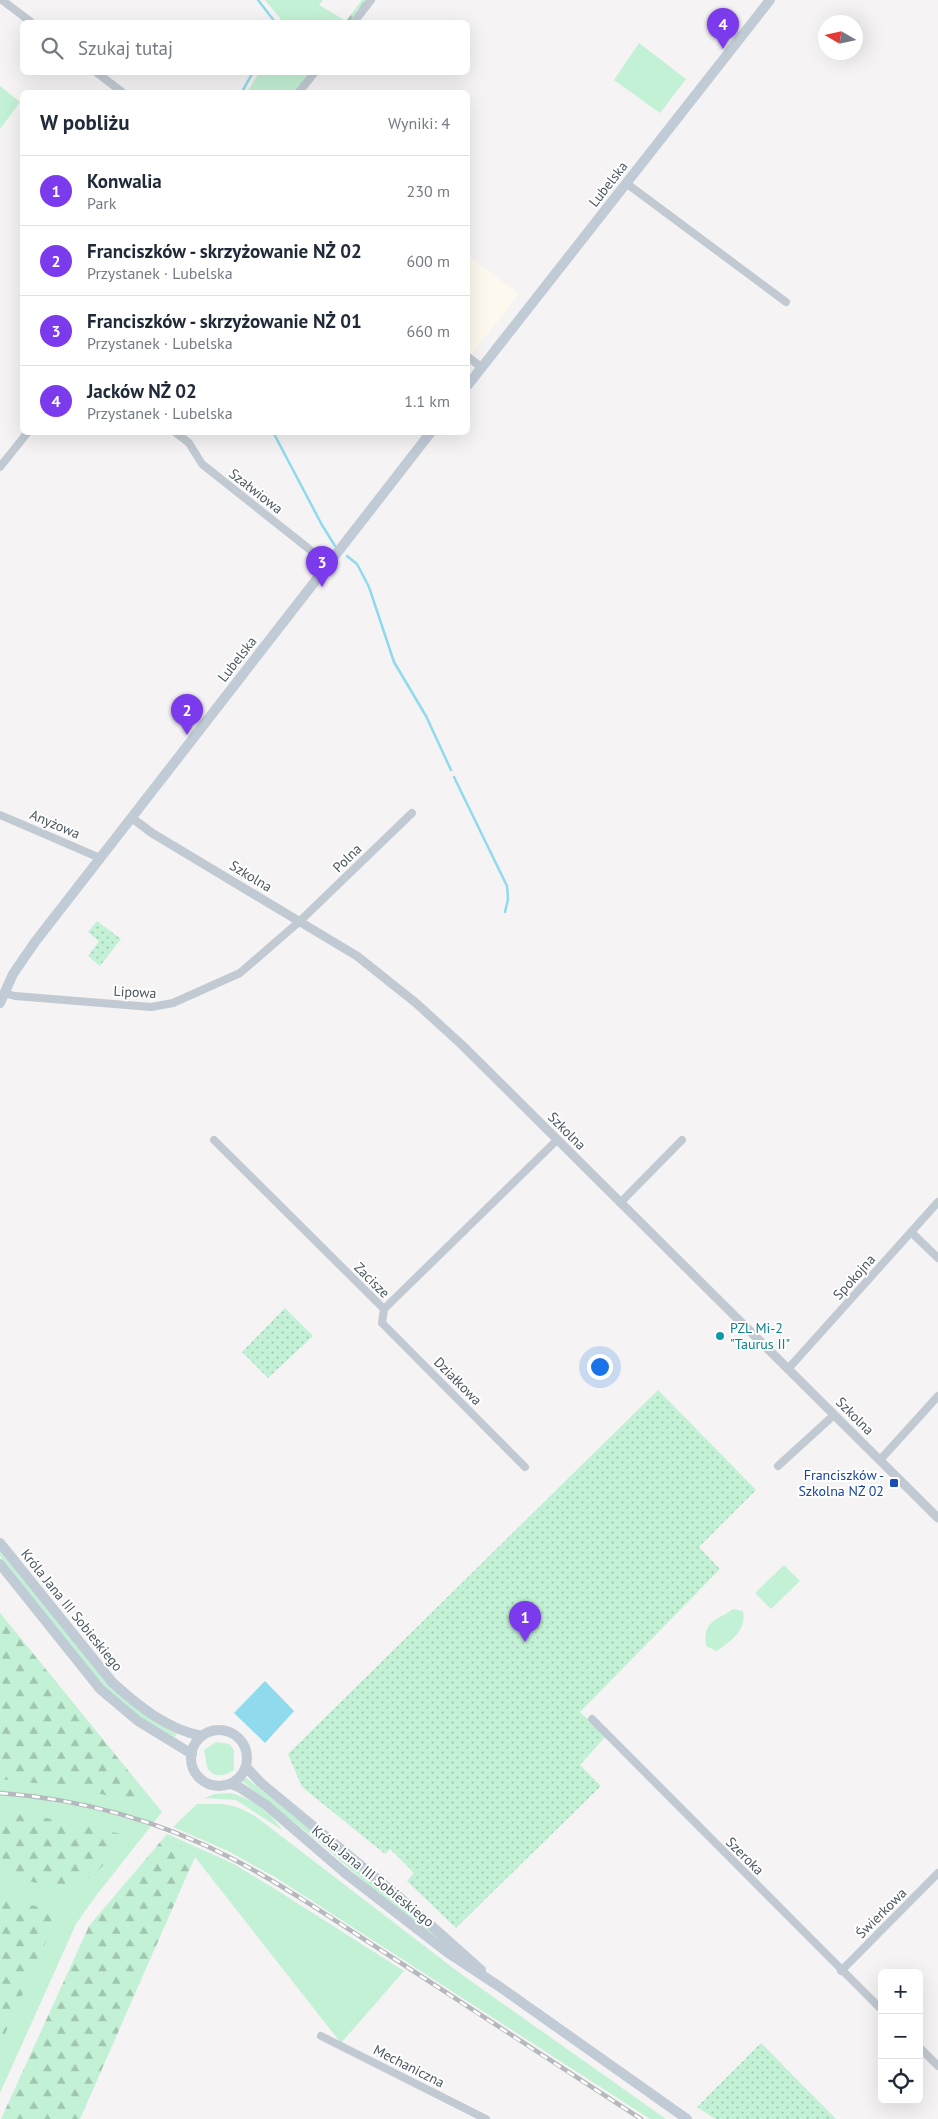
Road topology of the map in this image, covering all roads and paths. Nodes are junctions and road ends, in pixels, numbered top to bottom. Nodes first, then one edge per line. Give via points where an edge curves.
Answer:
1 (2, 0) edge
2 (371, 0) edge
3 (770, 0) edge
4 (28, 20) edge
5 (356, 20) edge
6 (100, 75) edge
7 (313, 75) edge
8 (119, 90) edge
9 (302, 90) edge
10 (626, 183) junction
11 (786, 302) dead end
12 (470, 359) edge
13 (481, 367) junction
14 (470, 382) edge
15 (26, 435) edge
16 (179, 435) edge
17 (429, 435) edge
18 (0, 467) edge
19 (328, 564) junction
20 (412, 813) dead end
21 (0, 815) edge
22 (132, 818) junction
23 (100, 858) junction
24 (300, 921) junction
25 (2, 998) edge
26 (214, 1140) dead end
27 (557, 1140) junction
28 (682, 1140) dead end
29 (938, 1202) edge
30 (620, 1203) junction
31 (911, 1232) junction
32 (938, 1258) edge
33 (384, 1309) junction
34 (788, 1368) junction
35 (938, 1396) edge
36 (834, 1415) junction
37 (880, 1460) junction
38 (778, 1466) dead end
39 (525, 1467) dead end
40 (938, 1518) edge
41 (0, 1543) edge
42 (0, 1564) edge
43 (592, 1719) dead end
44 (202, 1736) junction
45 (192, 1754) junction
46 (246, 1767) junction
47 (230, 1784) junction
48 (938, 1873) edge
49 (841, 1971) junction
50 (500, 1987) junction
51 (878, 2006) edge
52 (321, 2036) dead end
53 (923, 2051) edge
54 (938, 2066) edge
55 (486, 2119) edge
56 (687, 2119) edge

1 - 4 street
2 - 5 street
3 - 10 main road, Lubelska
6 - 8 street
7 - 9 street
10 - 11 street
10 - 13 main road, Lubelska
12 - 13 street
13 - 14 main road, Lubelska
15 - 18 street
16 - 19 street, Szałwiowa via 189,443 202,464
17 - 19 main road, Lubelska
19 - 22 main road, Lubelska
20 - 24 street, Polna
21 - 23 street, Anyżowa
22 - 23 main road, Lubelska
22 - 24 street, Szkolna
23 - 25 main road, Lubelska via 30,949
24 - 25 street, Lipowa via 240,972 166,1005 143,1007 15,996
24 - 27 street, Szkolna via 367,963 416,1003
26 - 33 street, Zacisze
27 - 30 street, Szkolna
27 - 33 street, Zacisze
28 - 30 street
29 - 31 street, Spokojna
30 - 34 street, Szkolna
31 - 32 street
31 - 34 street, Spokojna
33 - 39 street, Działkowa via 382,1323
34 - 36 street, Szkolna
35 - 37 street
36 - 37 street, Szkolna
36 - 38 street
37 - 40 street, Szkolna
41 - 44 main road, Króla Jana III Sobieskiego via 126,1696 182,1731
42 - 45 main road, Króla Jana III Sobieskiego via 100,1689 138,1721
43 - 49 street, Szeroka
44 - 45 main road
44 - 46 main road via 220,1730 235,1735 246,1747
45 - 47 main road via 194,1770 202,1780 216,1786
46 - 47 main road via 239,1779
46 - 50 main road, Króla Jana III Sobieskiego
47 - 50 main road, Króla Jana III Sobieskiego via 266,1805 345,1873 447,1952
48 - 49 street, Świerkowa
49 - 51 street, Szeroka
50 - 56 main road, Króla Jana III Sobieskiego
52 - 55 street, Mechaniczna
53 - 54 street

